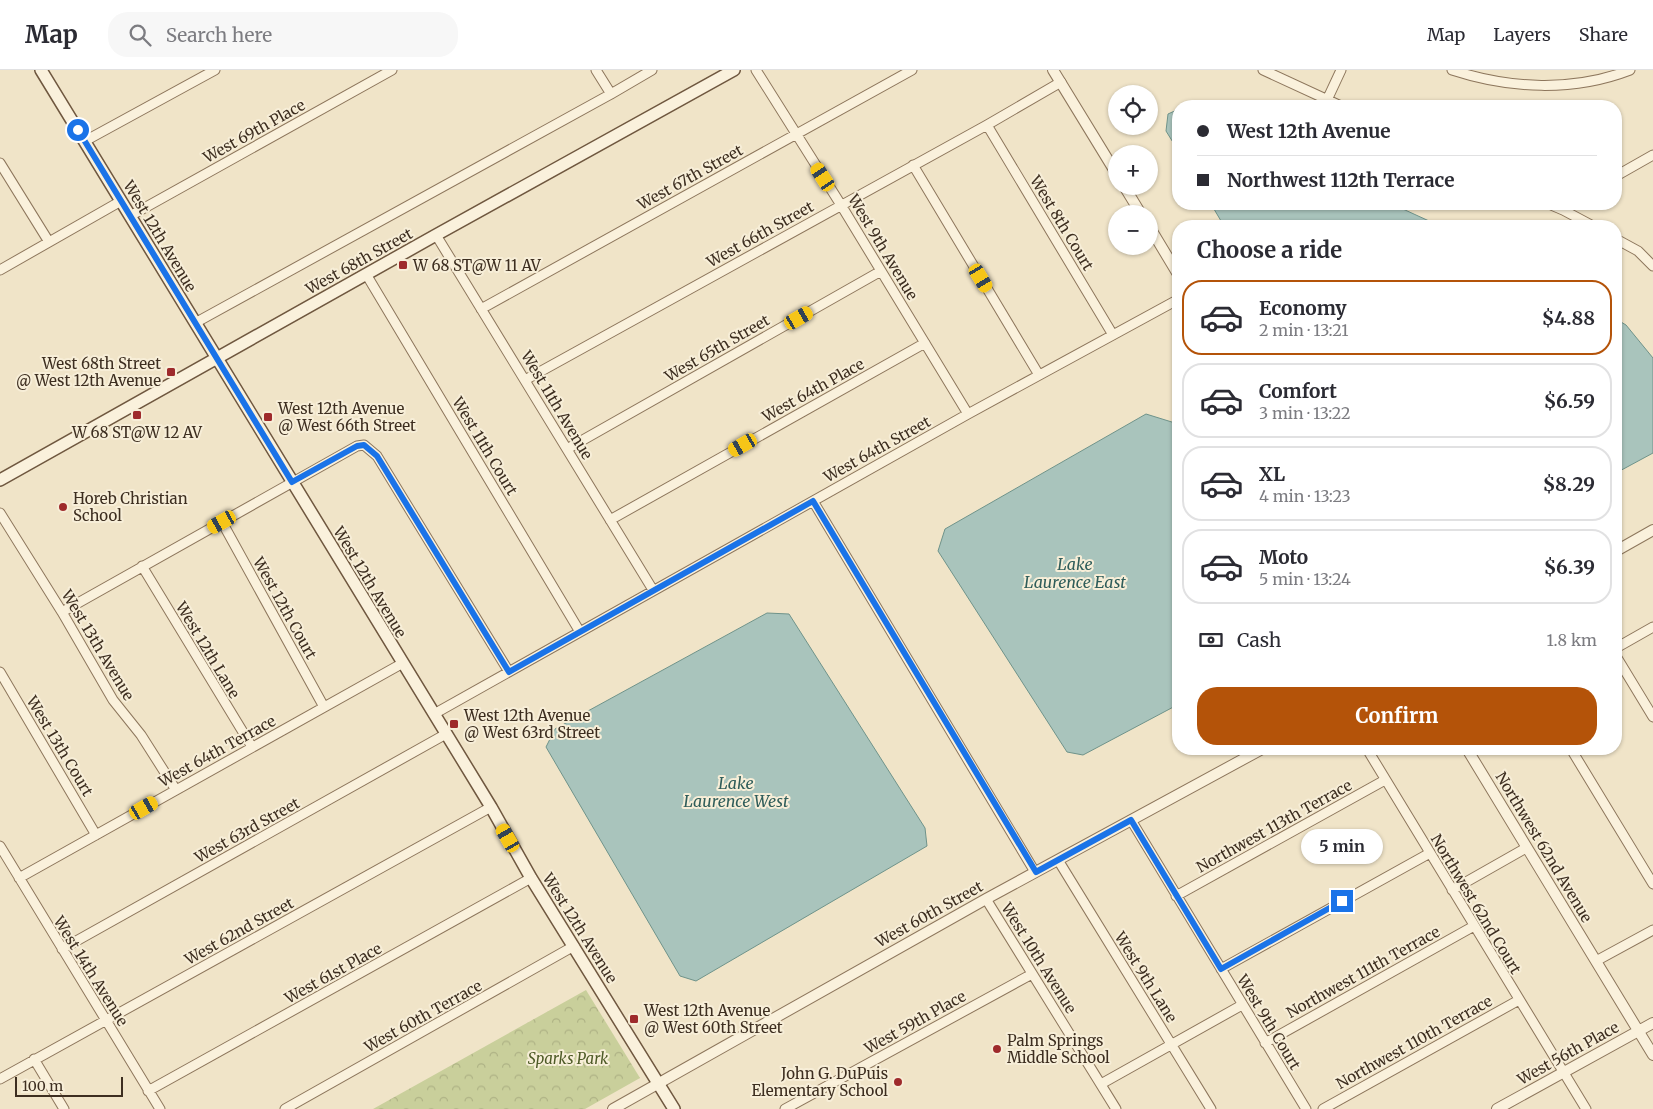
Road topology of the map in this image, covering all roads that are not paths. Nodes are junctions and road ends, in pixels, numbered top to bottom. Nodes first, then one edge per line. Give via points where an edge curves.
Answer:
1 (41, 70) edge
2 (215, 70) edge
3 (392, 70) edge
4 (596, 70) edge
5 (652, 70) edge
6 (734, 70) edge
7 (756, 70) edge
8 (912, 70) edge
9 (1054, 70) edge
10 (1263, 70) edge
11 (1342, 70) edge
12 (1452, 70) edge
13 (1630, 70) edge
14 (1061, 82) junction
15 (611, 94) junction
16 (1327, 100) joint
17 (987, 125) junction
18 (796, 135) junction
19 (85, 141) junction
20 (1653, 155) edge
21 (1108, 160) edge
22 (0, 162) edge
23 (913, 165) junction
24 (1622, 173) edge
25 (121, 201) junction
26 (841, 205) junction
27 (1571, 210) edge
28 (130, 216) junction
29 (1585, 220) edge
30 (436, 235) junction
31 (1158, 241) edge
32 (49, 242) junction
33 (1622, 243) edge
34 (1172, 264) edge
35 (1653, 266) edge
36 (0, 270) edge
37 (881, 271) junction
38 (366, 274) junction
39 (1172, 303) edge
40 (481, 309) junction
41 (195, 323) junction
42 (1113, 335) junction
43 (925, 342) junction
44 (217, 358) junction
45 (1039, 376) junction
46 (525, 380) junction
47 (968, 414) junction
48 (567, 449) junction
49 (0, 480) edge
50 (292, 482) junction
51 (813, 501) junction
52 (0, 512) edge
53 (610, 520) junction
54 (222, 522) junction
55 (1653, 530) edge
56 (1622, 548) edge
57 (142, 566) junction
58 (653, 590) junction
59 (62, 612) junction
60 (1653, 627) edge
61 (580, 632) junction
62 (1622, 645) edge
63 (403, 663) junction
64 (1622, 666) edge
65 (0, 672) edge
66 (509, 672) junction
67 (324, 706) junction
68 (434, 714) junction
69 (1653, 717) edge
70 (446, 734) junction
71 (252, 748) junction
72 (1251, 755) edge
73 (1370, 755) edge
74 (1471, 755) edge
75 (1575, 755) edge
76 (1385, 780) junction
77 (176, 790) junction
78 (490, 807) junction
79 (1131, 820) junction
80 (96, 835) junction
81 (0, 846) edge
82 (1526, 848) junction
83 (1430, 853) junction
84 (1058, 860) junction
85 (1036, 872) junction
86 (19, 878) junction
87 (532, 878) junction
88 (1653, 884) edge
89 (1452, 890) junction
90 (1176, 896) junction
91 (986, 899) junction
92 (1474, 926) junction
93 (1653, 930) edge
94 (574, 946) junction
95 (62, 949) junction
96 (1596, 961) junction
97 (1221, 969) junction
98 (1032, 974) junction
99 (1519, 1000) junction
100 (1242, 1005) junction
101 (106, 1020) junction
102 (1653, 1023) edge
103 (1638, 1031) junction
104 (1265, 1042) junction
105 (1172, 1045) junction
106 (1653, 1055) edge
107 (34, 1059) junction
108 (1564, 1072) junction
109 (0, 1078) edge
110 (659, 1084) junction
111 (1101, 1084) junction
112 (148, 1091) junction
113 (64, 1109) edge
114 (160, 1109) edge
115 (285, 1109) edge
116 (613, 1109) edge
117 (674, 1109) edge
118 (785, 1109) edge
119 (1116, 1109) edge
120 (1211, 1109) edge
121 (1306, 1109) edge
122 (1323, 1109) edge
123 (1497, 1109) edge
124 (1586, 1109) edge

1 - 19 main road, West 12th Avenue
2 - 19 street
3 - 28 street, West 69th Place
4 - 15 street
5 - 15 street, West 68th Street
6 - 30 main road, West 68th Street
7 - 18 street, West 9th Avenue
8 - 18 street, West 67th Street
9 - 14 street
10 - 16 street
11 - 16 street
12 - 13 street via 1528,86 1585,83
14 - 17 street, West 66th Street
14 - 21 street
15 - 41 street, West 68th Street
17 - 23 street, West 66th Street
17 - 42 street, West 8th Court
18 - 26 street, West 9th Avenue
18 - 40 street, West 67th Street
19 - 25 main road, West 12th Avenue
20 - 24 street
22 - 32 street
23 - 26 street, West 66th Street
23 - 45 street
25 - 28 main road, West 12th Avenue
25 - 32 street
26 - 37 street, West 9th Avenue
26 - 46 street, West 66th Street
27 - 29 street
28 - 41 main road, West 12th Avenue
30 - 38 main road, West 68th Street
30 - 40 street, West 11th Avenue
31 - 34 street
32 - 36 street
33 - 35 street
37 - 43 street, West 9th Avenue
37 - 48 street, West 65th Street
38 - 44 main road, West 68th Street
38 - 61 street, West 11th Court
39 - 42 street, West 64th Street
40 - 46 street, West 11th Avenue
41 - 44 main road, West 12th Avenue
42 - 45 street, West 64th Street
43 - 47 street, West 9th Avenue
43 - 53 street, West 64th Place
44 - 49 main road, West 68th Street
44 - 50 main road, West 12th Avenue
45 - 47 street, West 64th Street
46 - 48 street, West 11th Avenue
47 - 51 street, West 64th Street
48 - 53 street, West 11th Avenue
50 - 54 street
50 - 63 main road, West 12th Avenue
50 - 66 street via 357,446 364,445 377,456
51 - 58 street, West 64th Street
51 - 85 street
52 - 59 street, West 13th Avenue
53 - 58 street, West 11th Avenue
54 - 57 street
54 - 67 street, West 12th Court
55 - 56 street
57 - 59 street
57 - 71 street, West 12th Lane
58 - 61 street, West 64th Street
59 - 77 street, West 13th Avenue via 113,700 141,735
60 - 62 street
61 - 66 street, West 64th Street
63 - 67 street, West 64th Terrace
63 - 68 main road, West 12th Avenue
64 - 69 street
65 - 80 street, West 13th Court
66 - 68 street, West 64th Street
67 - 71 street, West 64th Terrace
68 - 70 main road, West 12th Avenue
70 - 78 main road, West 12th Avenue
70 - 95 street, West 63rd Street
71 - 77 street, West 64th Terrace
72 - 79 street, West 60th Street
73 - 76 street, Northwest 62nd Court
74 - 82 street, Northwest 62nd Avenue
75 - 88 street
76 - 83 street, Northwest 62nd Court
76 - 90 street, Northwest 113th Terrace
77 - 80 street, West 64th Terrace
78 - 87 main road, West 12th Avenue
78 - 101 street, West 62nd Street
79 - 84 street, West 60th Street
79 - 90 street, West 9th Court
80 - 86 street, West 64th Terrace
81 - 86 street, West 14th Avenue
82 - 89 street
82 - 96 street, Northwest 62nd Avenue
83 - 89 street, Northwest 62nd Court
83 - 97 street
84 - 85 street, West 60th Street
84 - 105 street, West 9th Lane
85 - 91 street, West 60th Street
86 - 95 street, West 14th Avenue
87 - 94 main road, West 12th Avenue
87 - 112 street, West 61st Place
89 - 92 street, Northwest 62nd Court
90 - 97 street, West 9th Court
91 - 98 street, West 10th Avenue
91 - 110 street, West 60th Street
92 - 99 street, Northwest 62nd Court
92 - 104 street, Northwest 111th Terrace
93 - 96 street
94 - 110 main road, West 12th Avenue
94 - 115 street, West 60th Terrace
95 - 101 street, West 14th Avenue
96 - 103 street, Northwest 62nd Avenue
97 - 100 street, West 9th Court
98 - 111 street, West 10th Avenue
98 - 118 street, West 59th Place
99 - 108 street, Northwest 62nd Court
99 - 122 street, Northwest 110th Terrace
100 - 104 street, West 9th Court
100 - 105 street
101 - 107 street, West 62nd Street
101 - 112 street, West 14th Avenue
102 - 103 street, West 56th Place
103 - 106 street, Northwest 62nd Avenue
103 - 108 street, West 56th Place
104 - 121 street, West 9th Court
105 - 111 street
105 - 120 street, West 9th Lane
107 - 109 street, West 62nd Street
107 - 113 street
108 - 123 street, West 56th Place
108 - 124 street
110 - 116 street, West 60th Street
110 - 117 main road, West 12th Avenue
111 - 119 street, West 10th Avenue
112 - 114 street, West 14th Avenue

